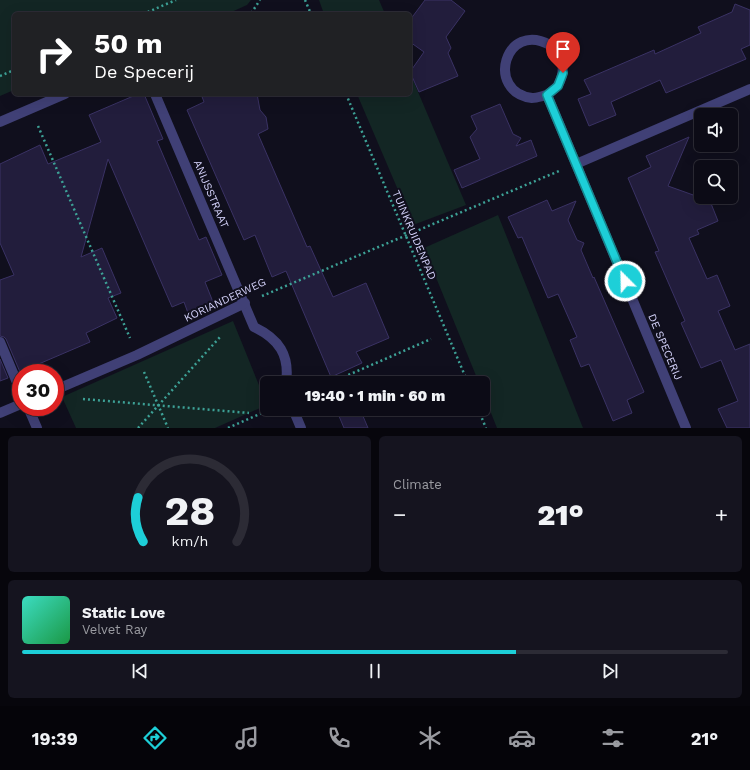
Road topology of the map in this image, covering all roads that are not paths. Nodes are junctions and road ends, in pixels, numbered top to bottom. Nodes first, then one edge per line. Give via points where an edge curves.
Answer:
1 (750, 89) edge
2 (547, 95) junction
3 (60, 96) edge
4 (156, 96) edge
5 (0, 122) edge
6 (576, 164) junction
7 (244, 303) junction
8 (0, 342) edge
9 (12, 371) edge
10 (286, 376) edge
11 (64, 386) edge
12 (12, 408) edge
13 (0, 413) edge
14 (32, 416) edge
15 (296, 416) edge
16 (37, 428) edge
17 (301, 428) edge
18 (686, 428) edge

1 - 6 street
2 - 2 street via 533,98 519,94 509,85 504,71 506,58 515,46 528,40 542,40 554,47 562,58 563,73 558,86
2 - 6 street, DE SPECERIJ
3 - 5 street
4 - 7 street, ANIJSSTRAAT
6 - 18 street, DE SPECERIJ
7 - 10 street, ANIJSSTRAAT via 254,327 276,340 287,366
7 - 11 street, KORIANDERWEG via 137,355
8 - 9 street
12 - 13 street
14 - 16 street
15 - 17 street

